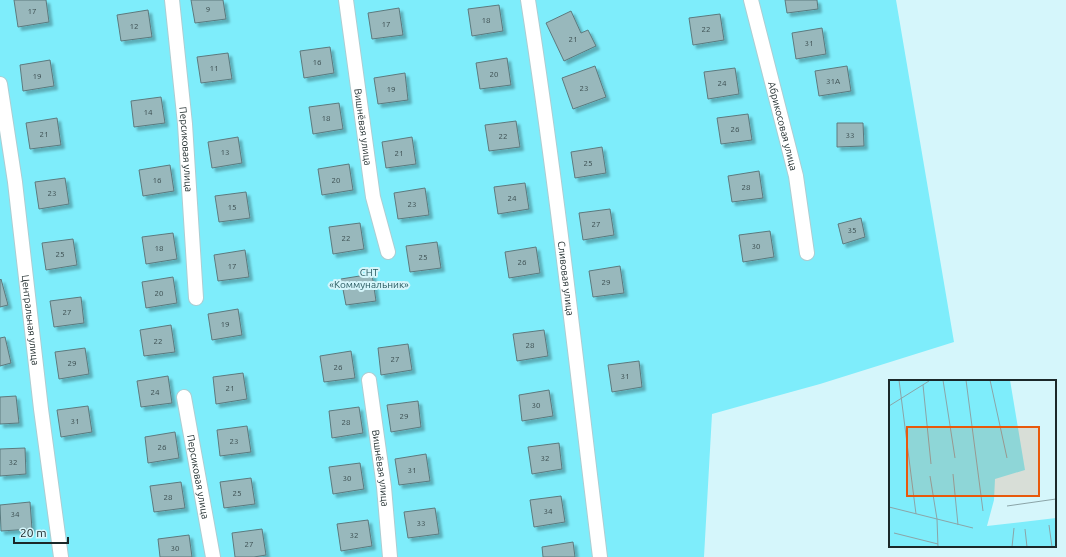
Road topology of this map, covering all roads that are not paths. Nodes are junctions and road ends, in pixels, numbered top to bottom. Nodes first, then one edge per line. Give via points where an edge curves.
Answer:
1 (172, 0) edge
2 (346, 0) edge
3 (528, 0) edge
4 (751, 0) edge
5 (0, 84) edge
6 (388, 252) dead end
7 (807, 253) dead end
8 (196, 298) dead end
9 (369, 380) dead end
10 (184, 397) dead end
11 (62, 557) edge
12 (213, 557) edge
13 (390, 557) edge
14 (600, 557) edge

1 - 8 street, Персиковая улица via 185,124
2 - 6 street, Вишнёвая улица via 373,197
3 - 14 street, Сливовая улица via 560,231
4 - 7 street, Абрикосовая улица via 796,176
5 - 11 street, Центральная улица via 15,182 40,401
9 - 13 street, Вишнёвая улица via 384,487
10 - 12 street, Персиковая улица

